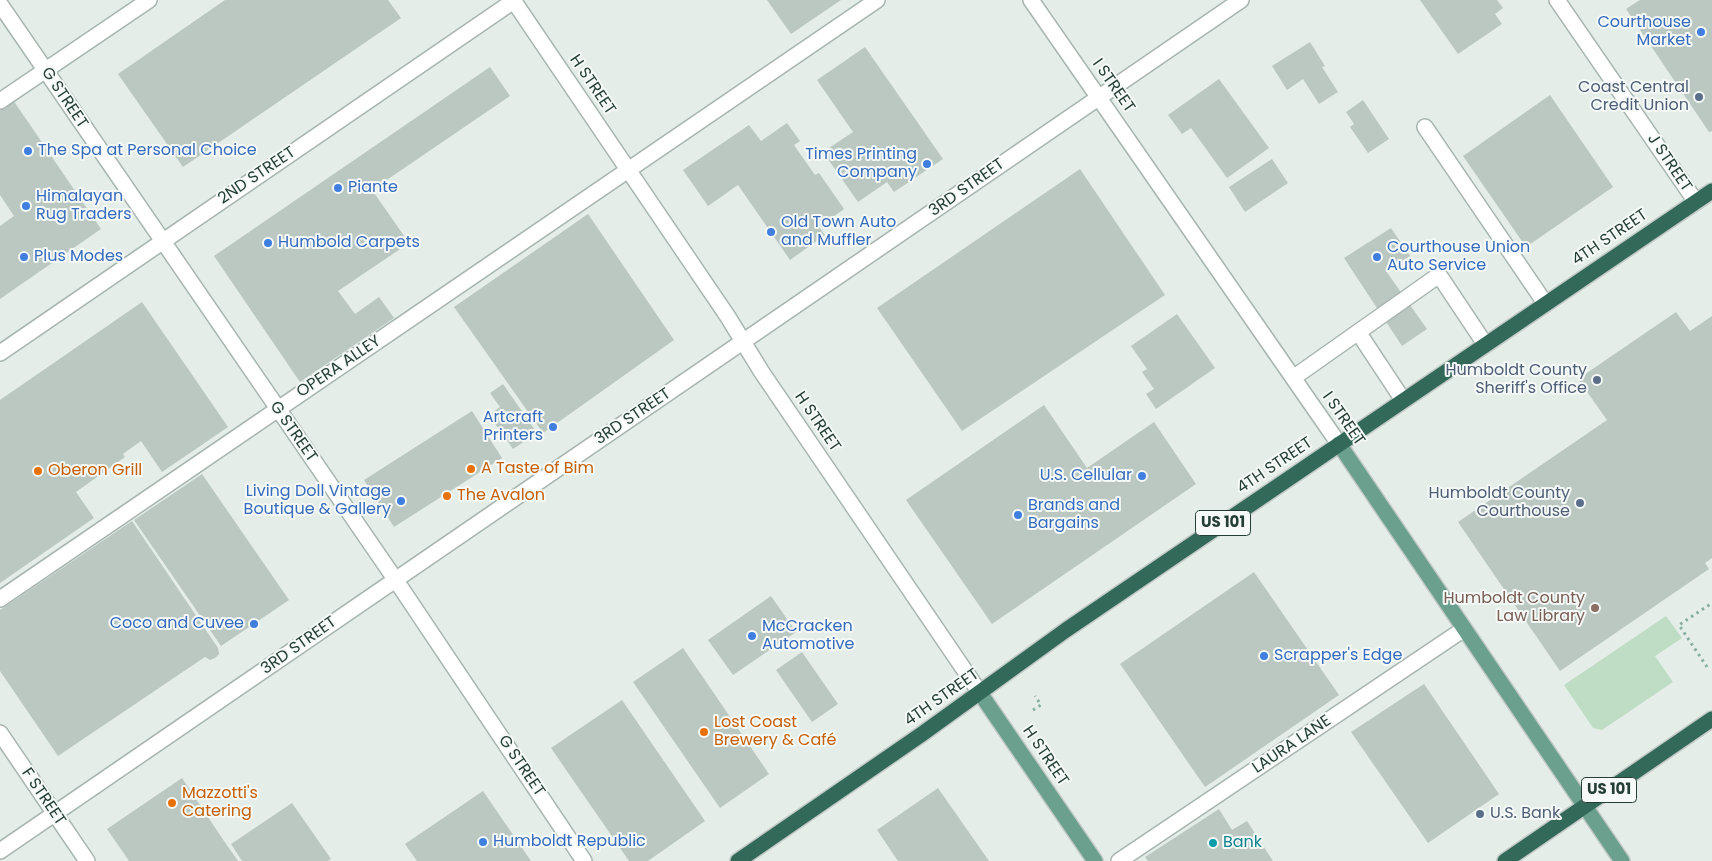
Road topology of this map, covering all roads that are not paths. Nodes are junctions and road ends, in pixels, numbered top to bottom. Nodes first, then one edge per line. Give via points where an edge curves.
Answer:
1 (149, 0) edge
2 (514, 0) edge
3 (877, 0) edge
4 (1031, 0) edge
5 (1242, 0) edge
6 (1558, 0) edge
7 (0, 4) edge
8 (45, 70) junction
9 (1100, 97) junction
10 (0, 101) edge
11 (1425, 128) dead end
12 (628, 169) junction
13 (1712, 191) edge
14 (1696, 202) junction
15 (163, 241) junction
16 (1545, 303) junction
17 (1358, 332) junction
18 (743, 342) junction
19 (1486, 344) junction
20 (0, 353) edge
21 (1293, 378) junction
22 (1403, 400) junction
23 (277, 409) junction
24 (1339, 444) junction
25 (395, 579) junction
26 (0, 599) edge
27 (1464, 629) junction
28 (980, 693) junction
29 (1712, 719) edge
30 (0, 733) edge
31 (1585, 806) junction
32 (55, 814) junction
33 (0, 852) edge
34 (87, 861) edge
35 (584, 861) edge
36 (738, 861) edge
37 (1095, 861) edge
38 (1119, 861) edge
39 (1505, 861) edge
40 (1622, 861) edge

1 - 8 street
2 - 12 street, H STREET
2 - 15 street, 2ND STREET
3 - 12 street, OPERA ALLEY
4 - 9 street, I STREET
5 - 9 street, 3RD STREET
6 - 14 street, J STREET
7 - 8 street, G STREET
8 - 10 street
8 - 15 street, G STREET
9 - 18 street, 3RD STREET
9 - 21 street, I STREET
11 - 16 street
12 - 18 street, H STREET
12 - 23 street, OPERA ALLEY
13 - 14 highway, 4TH STREET / US 101
14 - 16 highway, 4TH STREET / US 101
15 - 20 street, 2ND STREET
15 - 23 street, G STREET
16 - 19 highway, 4TH STREET / US 101
17 - 19 street via 1439,275
17 - 21 street
17 - 22 street
18 - 25 street, 3RD STREET
18 - 28 street, H STREET
19 - 22 highway, 4TH STREET / US 101
21 - 24 street, I STREET
22 - 24 highway, 4TH STREET / US 101
23 - 25 street, G STREET
23 - 26 street, OPERA ALLEY
24 - 27 main road, I STREET
24 - 28 highway, 4TH STREET / US 101 via 1066,630
25 - 32 street, 3RD STREET
25 - 35 street, G STREET
27 - 31 main road, I STREET
27 - 38 street, LAURA LANE
28 - 36 highway, 4TH STREET / US 101
28 - 37 main road, H STREET
29 - 31 highway, US 101
30 - 32 street, F STREET
31 - 39 highway, US 101
31 - 40 main road, I STREET
32 - 33 street, 3RD STREET
32 - 34 street, F STREET

